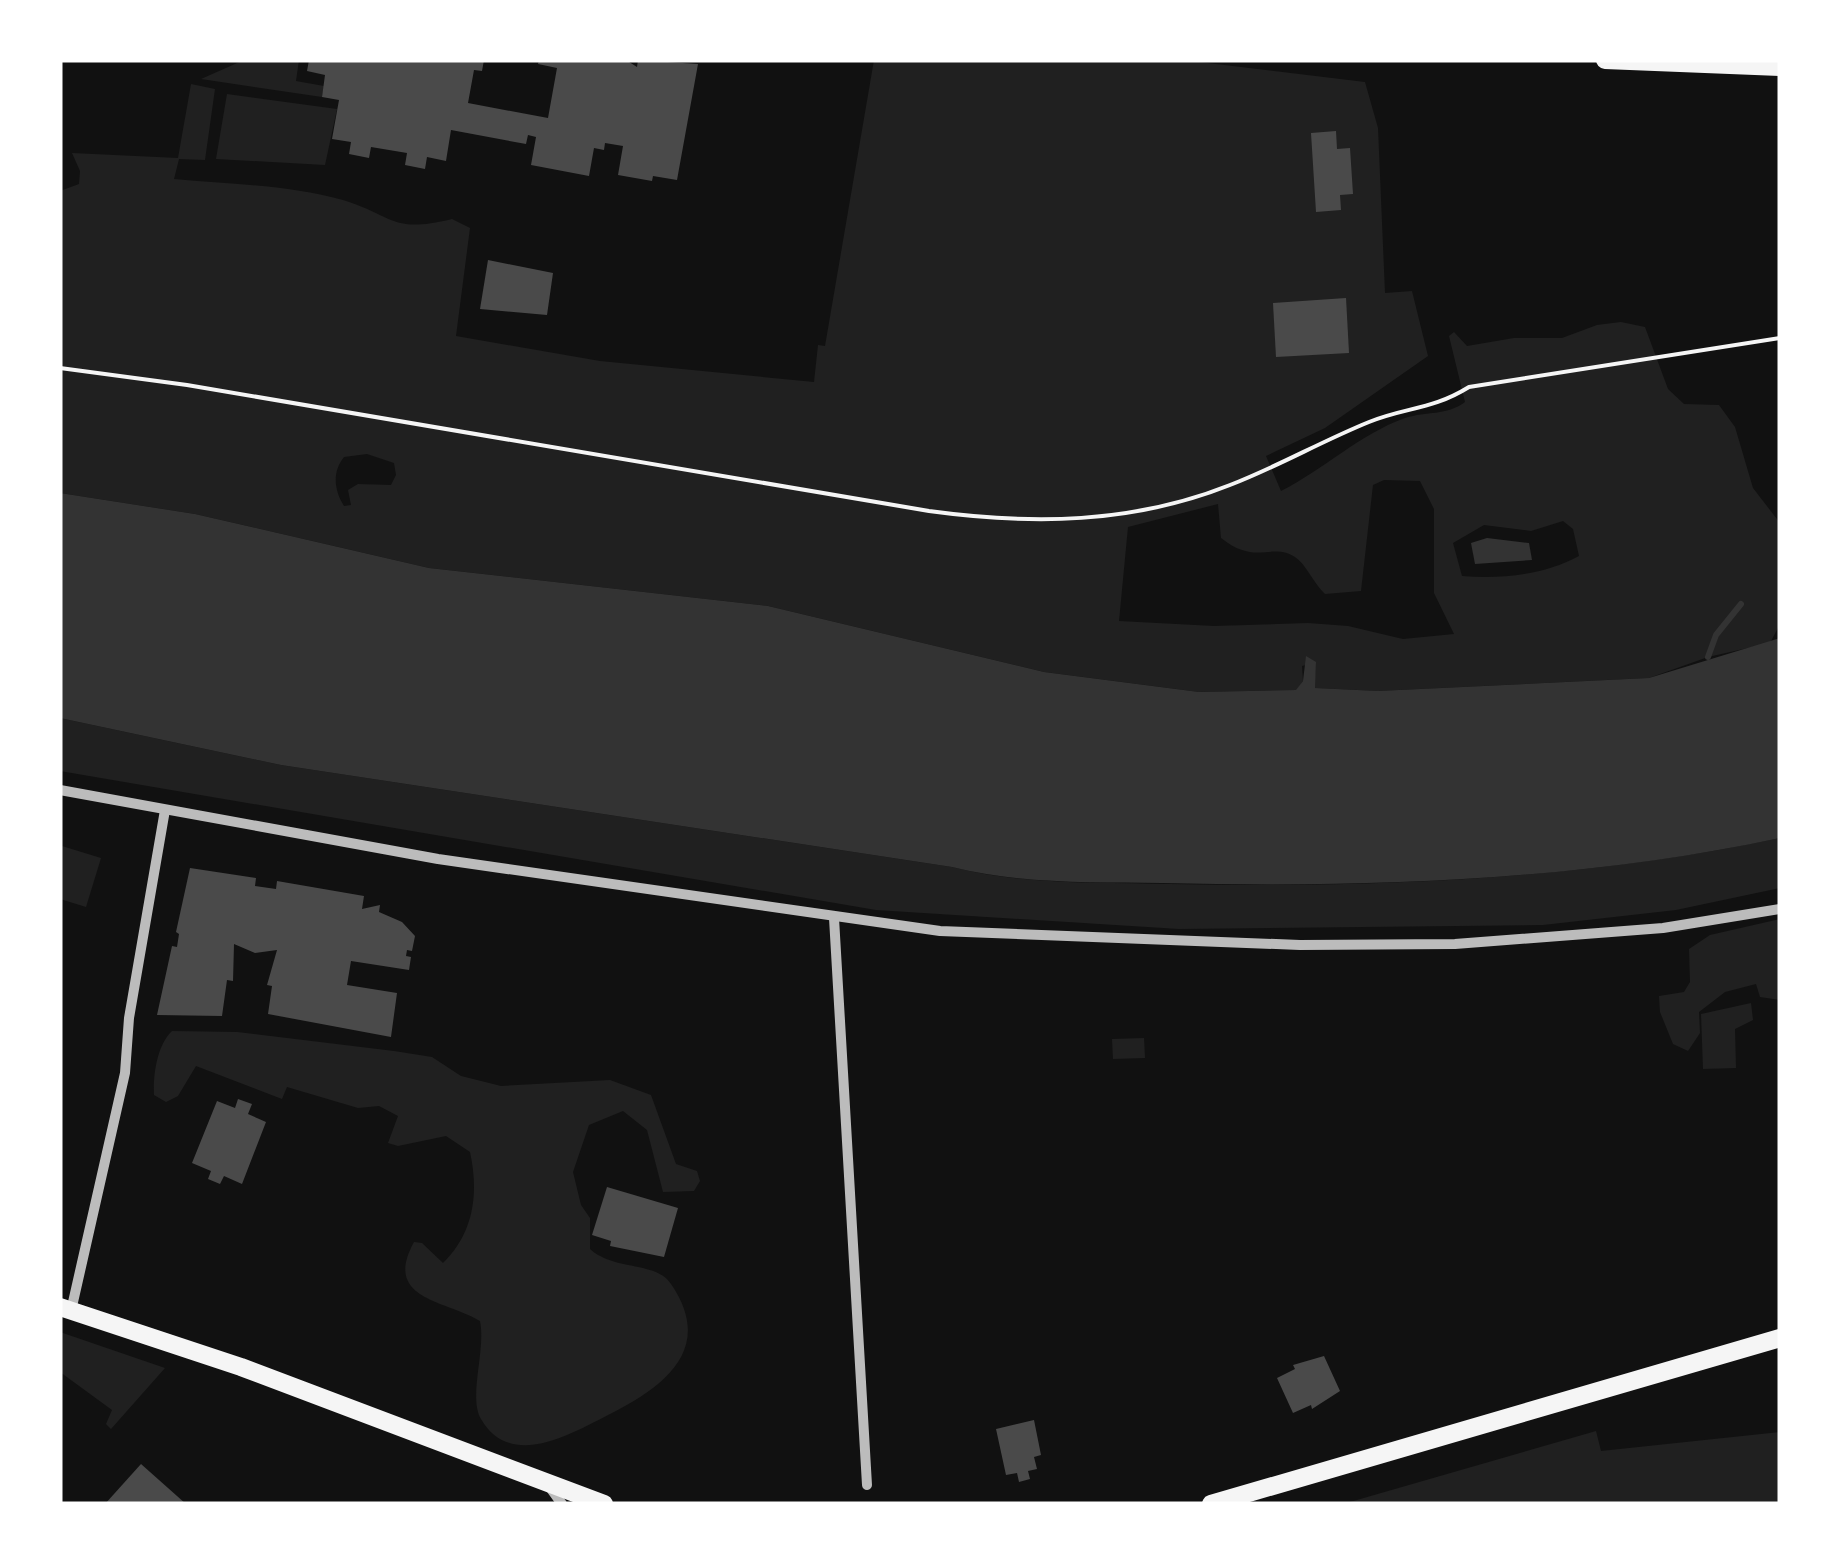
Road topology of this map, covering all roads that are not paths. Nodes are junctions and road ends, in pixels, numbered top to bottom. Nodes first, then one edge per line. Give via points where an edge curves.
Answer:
1 (1605, 60) edge
2 (1780, 66) edge
3 (60, 790) edge
4 (165, 810) junction
5 (1780, 909) edge
6 (834, 918) junction
7 (65, 1309) edge
8 (1780, 1338) edge
9 (545, 1482) junction
10 (868, 1485) dead end
11 (562, 1504) edge
12 (604, 1504) edge
13 (1212, 1504) edge

1 - 2 main road
3 - 4 street
4 - 6 street
4 - 7 street via 128,1018 125,1073
5 - 6 street via 1560,938 1360,945 972,934
6 - 10 street
7 - 9 main road via 242,1367
8 - 13 main road
9 - 11 street
9 - 12 main road

